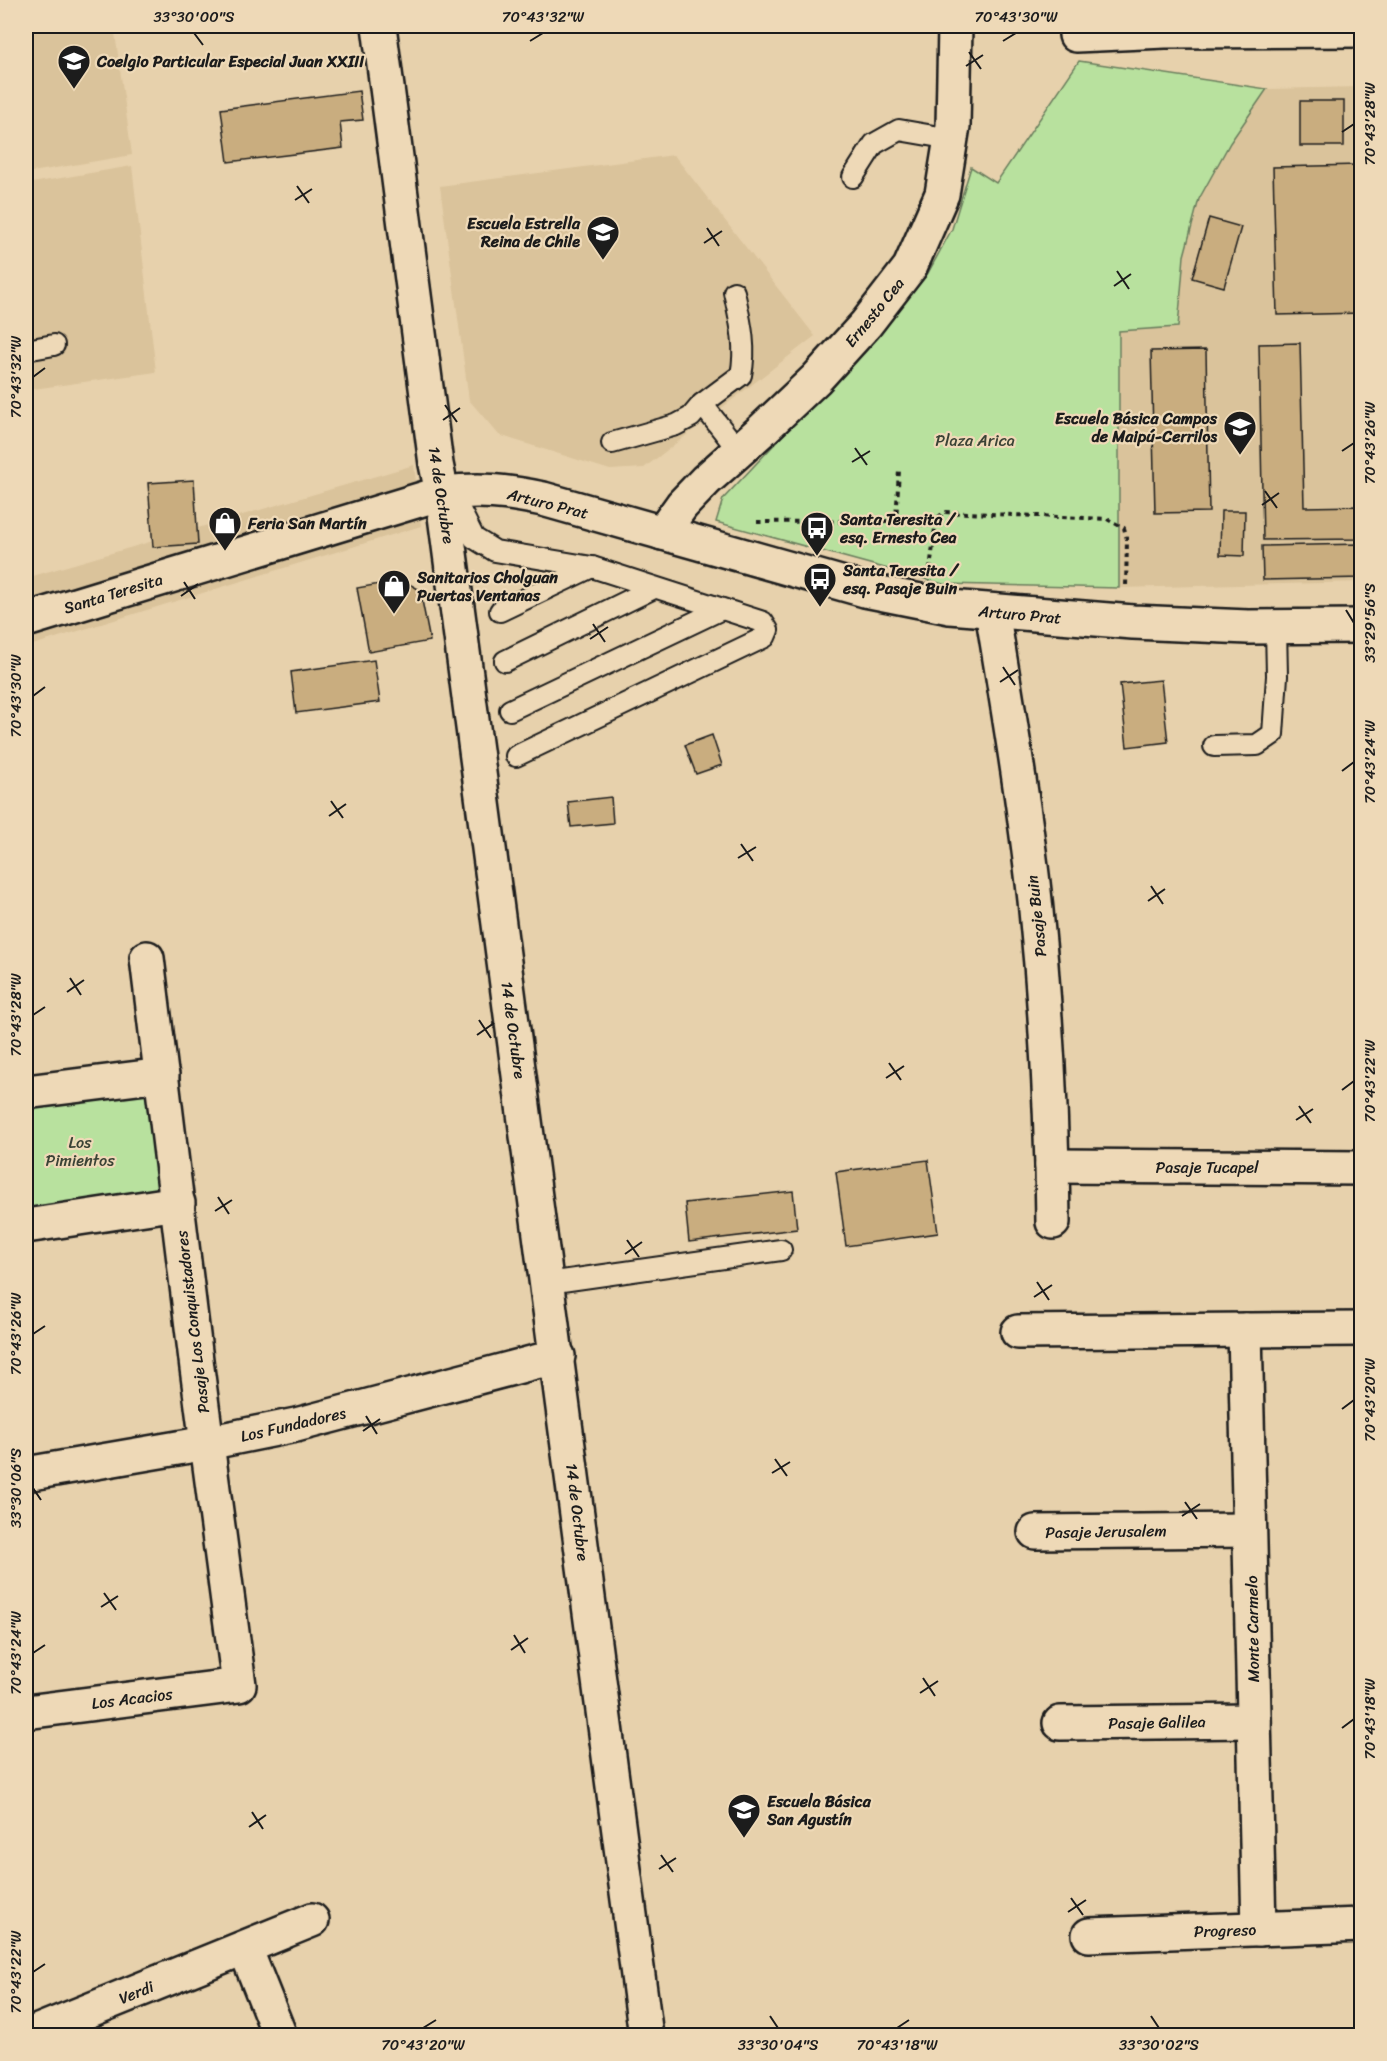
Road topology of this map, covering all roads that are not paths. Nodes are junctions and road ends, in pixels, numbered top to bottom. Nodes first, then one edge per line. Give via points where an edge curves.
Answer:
1 (379, 26) edge
2 (955, 26) edge
3 (1166, 28) edge
4 (1362, 30) edge
5 (1076, 35) dead end
6 (951, 139) junction
7 (853, 177) dead end
8 (734, 292) dead end
9 (54, 345) dead end
10 (26, 350) edge
11 (702, 404) junction
12 (612, 443) dead end
13 (739, 452) junction
14 (447, 493) junction
15 (662, 533) junction
16 (592, 567) junction
17 (654, 588) junction
18 (720, 610) junction
19 (500, 611) dead end
20 (992, 611) junction
21 (26, 620) edge
22 (1362, 626) edge
23 (1276, 627) junction
24 (505, 661) dead end
25 (510, 710) dead end
26 (1214, 746) dead end
27 (516, 756) dead end
28 (147, 958) dead end
29 (162, 1075) junction
30 (26, 1092) edge
31 (1052, 1166) junction
32 (1362, 1168) edge
33 (178, 1203) junction
34 (1053, 1222) dead end
35 (26, 1226) edge
36 (781, 1250) dead end
37 (548, 1283) junction
38 (1362, 1329) edge
39 (1245, 1330) junction
40 (1018, 1332) dead end
41 (558, 1356) junction
42 (207, 1443) junction
43 (26, 1474) edge
44 (1249, 1530) junction
45 (1035, 1532) dead end
46 (239, 1685) joint
47 (26, 1712) edge
48 (1254, 1721) junction
49 (1060, 1723) dead end
50 (312, 1920) dead end
51 (1362, 1925) edge
52 (1259, 1929) junction
53 (1089, 1935) dead end
54 (245, 1948) junction
55 (26, 2036) edge
56 (280, 2036) edge
57 (646, 2036) edge

1 - 14 street, 14 de Octubre via 436,464
2 - 6 street, Ernesto Cea
3 - 4 street
3 - 5 street
6 - 7 lane via 899,130 874,144
6 - 13 street, Ernesto Cea via 942,194 910,267 816,379
8 - 11 lane via 743,338 741,375
9 - 10 lane
11 - 12 lane via 691,417 676,425
11 - 13 lane
13 - 15 street, Ernesto Cea via 682,505
14 - 15 street, Arturo Prat via 513,493
14 - 16 lane via 481,545 495,551
14 - 21 street, Santa Teresita
14 - 37 street, 14 de Octubre
15 - 20 street, Arturo Prat via 864,590
16 - 17 lane
16 - 19 lane
17 - 18 lane
17 - 24 lane
18 - 25 lane
18 - 27 lane via 763,622 768,630 765,637
20 - 23 street, Arturo Prat via 1133,622
20 - 31 street, Pasaje Buin via 1035,900
22 - 23 street, Arturo Prat
23 - 26 lane via 1273,734 1257,745
28 - 29 street, Pasaje Los Conquistadores
29 - 30 street
29 - 33 street, Pasaje Los Conquistadores
31 - 32 street, Pasaje Tucapel
31 - 34 street, Pasaje Buin
33 - 35 street
33 - 42 street, Pasaje Los Conquistadores
36 - 37 lane
37 - 41 street, 14 de Octubre
38 - 39 street
39 - 40 street
39 - 44 street, Monte Carmelo
41 - 42 street, Los Fundadores via 296,1425
41 - 57 street, 14 de Octubre
42 - 43 street, Los Fundadores
42 - 46 street, Pasaje Los Conquistadores
44 - 45 street, Pasaje Jerusalem
44 - 48 street, Monte Carmelo
46 - 47 street, Los Acacios
48 - 49 street, Pasaje Galilea
48 - 52 street, Monte Carmelo
50 - 54 street, Verdi
51 - 52 street, Progreso
52 - 53 street, Progreso
54 - 55 street, Verdi
54 - 56 street

